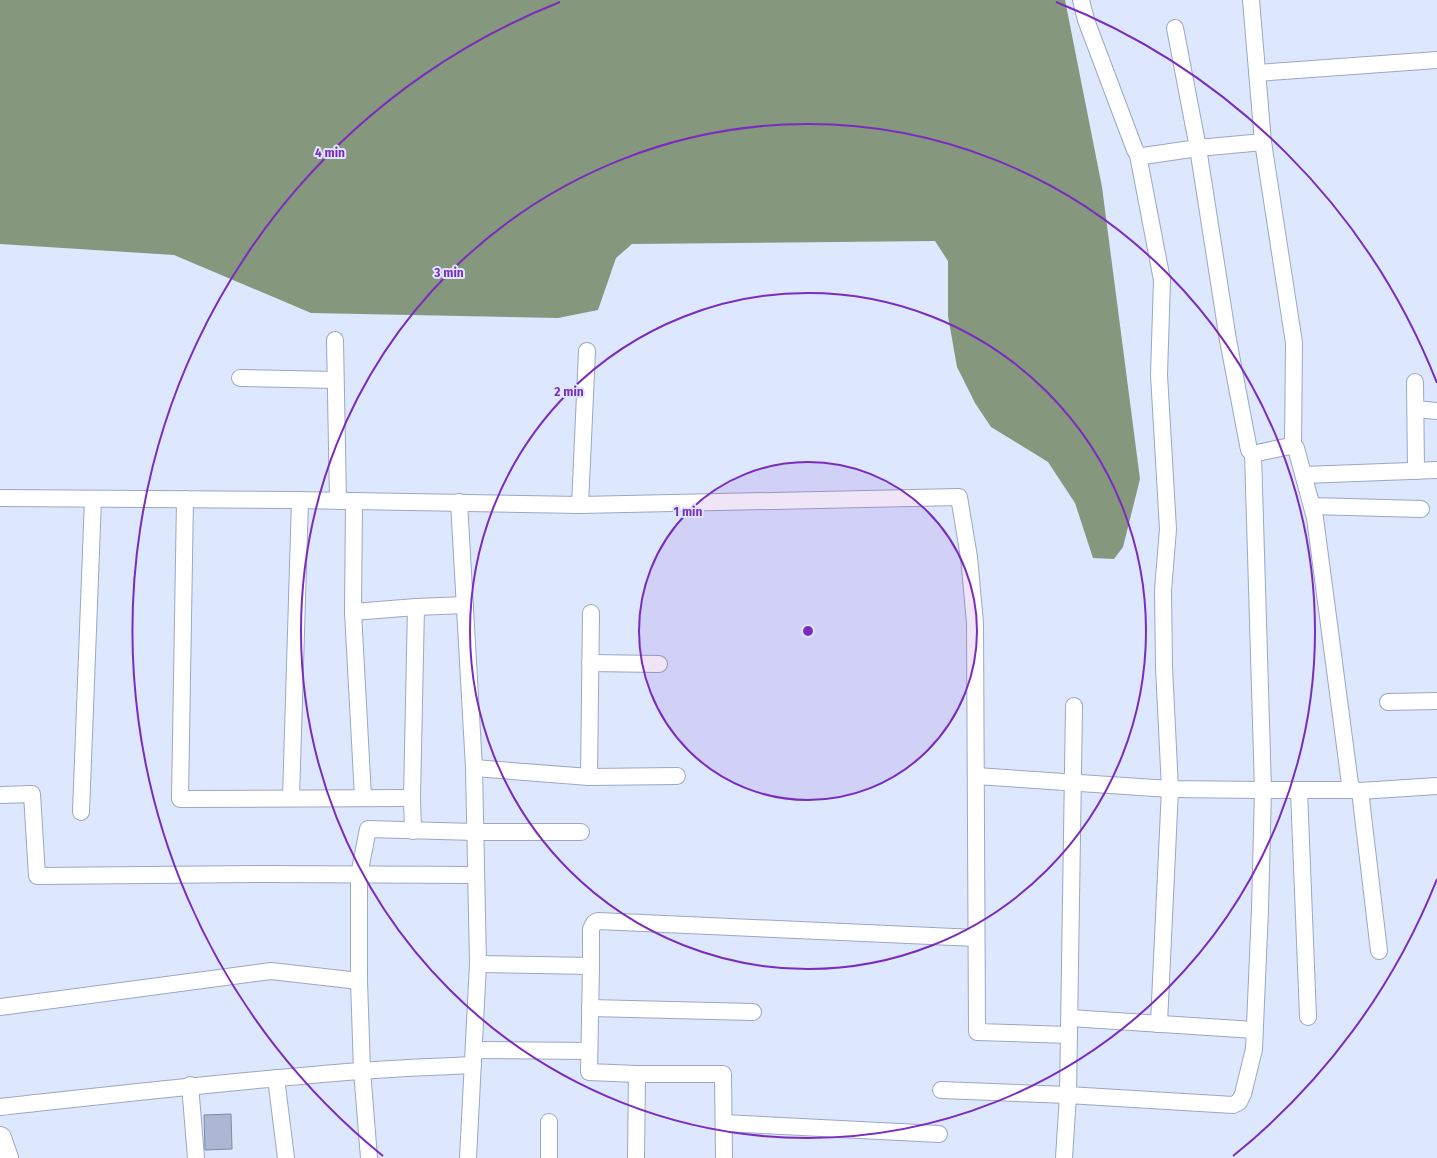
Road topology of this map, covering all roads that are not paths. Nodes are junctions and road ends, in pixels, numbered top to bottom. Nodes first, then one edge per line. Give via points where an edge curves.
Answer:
1 (1081, 0) edge
2 (1251, 0) edge
3 (1175, 28) dead end
4 (1437, 60) edge
5 (1257, 73) junction
6 (1263, 142) junction
7 (1198, 148) junction
8 (1138, 154) junction
9 (335, 340) dead end
10 (587, 351) dead end
11 (240, 378) dead end
12 (335, 380) junction
13 (1416, 382) dead end
14 (1416, 409) junction
15 (1437, 411) edge
16 (1293, 447) junction
17 (1253, 453) junction
18 (1437, 470) edge
19 (1416, 471) junction
20 (1304, 475) junction
21 (0, 498) edge
22 (93, 499) junction
23 (185, 499) junction
24 (300, 500) junction
25 (346, 501) junction
26 (459, 502) junction
27 (580, 505) junction
28 (1312, 506) junction
29 (1421, 509) dead end
30 (464, 605) junction
31 (416, 607) junction
32 (353, 612) junction
33 (590, 614) dead end
34 (590, 663) junction
35 (659, 664) dead end
36 (1437, 701) edge
37 (1388, 702) dead end
38 (1074, 706) dead end
39 (474, 768) junction
40 (677, 776) dead end
41 (976, 776) junction
42 (590, 777) junction
43 (1073, 783) junction
44 (1437, 786) edge
45 (1170, 788) junction
46 (1263, 790) junction
47 (1357, 790) junction
48 (1299, 791) junction
49 (0, 795) edge
50 (363, 797) junction
51 (291, 798) junction
52 (412, 798) junction
53 (81, 812) dead end
54 (413, 831) junction
55 (475, 832) junction
56 (581, 832) dead end
57 (359, 875) junction
58 (476, 875) junction
59 (976, 938) junction
60 (1380, 951) dead end
61 (478, 964) junction
62 (591, 966) junction
63 (359, 981) junction
64 (0, 1007) edge
65 (590, 1008) junction
66 (753, 1012) dead end
67 (1308, 1017) dead end
68 (1070, 1018) junction
69 (1158, 1024) junction
70 (1254, 1030) junction
71 (1070, 1035) junction
72 (589, 1051) junction
73 (473, 1058) junction
74 (362, 1070) junction
75 (637, 1074) junction
76 (276, 1078) junction
77 (190, 1086) junction
78 (941, 1090) dead end
79 (1068, 1095) junction
80 (0, 1108) edge
81 (549, 1122) dead end
82 (724, 1123) junction
83 (939, 1134) dead end
84 (0, 1138) edge
85 (7, 1158) edge
86 (196, 1158) edge
87 (286, 1158) edge
88 (368, 1158) edge
89 (468, 1158) edge
90 (549, 1158) edge
91 (636, 1158) edge
92 (724, 1158) edge
93 (1064, 1158) edge

1 - 8 street via 1134,150
2 - 5 street
3 - 7 street
4 - 5 street
5 - 6 street
6 - 7 street
6 - 16 street via 1294,343
7 - 8 street via 1144,156
7 - 17 street via 1230,348 1249,450
8 - 45 street via 1162,280 1159,375 1168,529 1163,590
9 - 12 street
10 - 27 street
11 - 12 street
12 - 25 street
13 - 14 street
14 - 15 street
14 - 19 street
16 - 17 street
16 - 20 street via 1296,448
17 - 46 street
18 - 19 street
19 - 20 street
20 - 28 street
21 - 22 street
22 - 23 street
22 - 53 street
23 - 24 street
23 - 51 street via 180,799
24 - 25 street
24 - 51 street
25 - 26 street
25 - 32 street
26 - 27 street
26 - 30 street
27 - 41 street via 959,497 969,557 975,622
28 - 29 street
28 - 47 street via 1350,784
30 - 31 street
30 - 39 street
31 - 32 street
31 - 52 street
32 - 50 street
33 - 34 street
34 - 35 street
34 - 42 street
36 - 37 street
38 - 43 street
39 - 42 street
39 - 55 street
40 - 42 street
41 - 43 street
41 - 59 street
43 - 45 street
43 - 68 street
44 - 47 street
45 - 46 street
45 - 69 street
46 - 48 street
46 - 70 street
47 - 48 street
47 - 60 street
48 - 67 street
49 - 57 street via 32,794 37,876
50 - 51 street
50 - 52 street
52 - 54 street
54 - 55 street
54 - 57 street via 368,829
55 - 56 street
55 - 58 street
57 - 58 street
57 - 63 street
58 - 61 street
59 - 62 street via 598,921 591,929
59 - 71 street via 976,1032
61 - 62 street
61 - 73 street
62 - 65 street
63 - 64 street via 272,970
63 - 74 street
65 - 66 street
65 - 72 street
68 - 69 street
68 - 71 street
69 - 70 street
70 - 79 street via 1254,1049 1243,1094 1239,1102 1233,1105
71 - 79 street
72 - 73 street
72 - 75 street via 589,1072
73 - 74 street
73 - 89 street
74 - 76 street
74 - 88 street
75 - 82 street via 723,1074
75 - 91 street
76 - 77 street
76 - 87 street
77 - 80 street
77 - 86 street
78 - 79 street
79 - 93 street
81 - 90 street
82 - 83 street
82 - 92 street
84 - 85 main road

